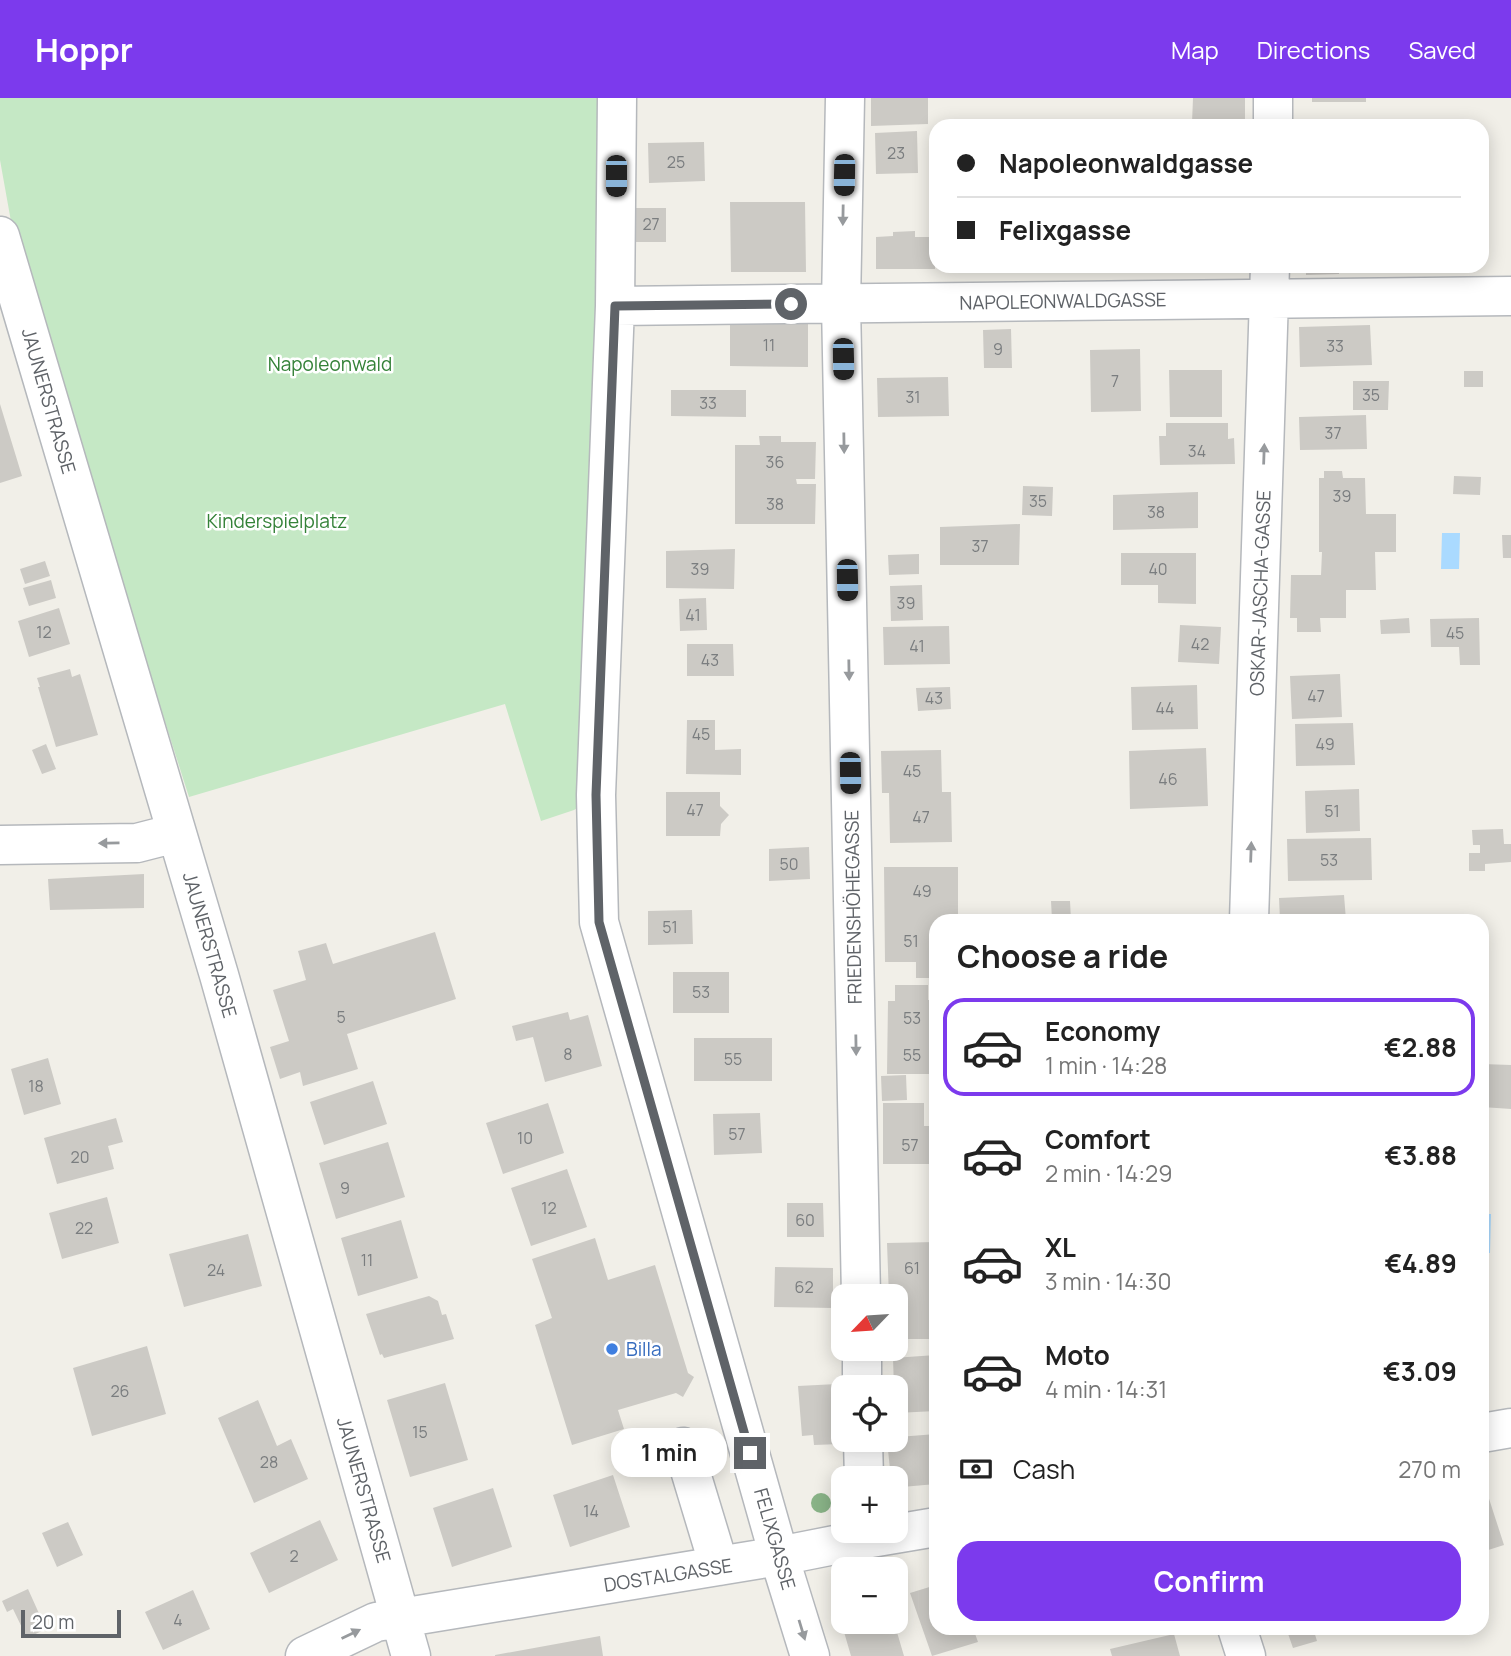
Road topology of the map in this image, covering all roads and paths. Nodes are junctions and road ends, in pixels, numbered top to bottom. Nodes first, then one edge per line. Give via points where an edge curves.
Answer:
1 (617, 98) edge
2 (845, 98) edge
3 (1273, 98) edge
4 (1273, 119) edge
5 (0, 236) edge
6 (1270, 282) edge
7 (1511, 296) edge
8 (842, 304) junction
9 (615, 306) junction
10 (176, 833) junction
11 (0, 845) edge
12 (1249, 914) edge
13 (861, 1284) edge
14 (1511, 1428) edge
15 (1489, 1432) edge
16 (683, 1447) dead end
17 (929, 1528) edge
18 (908, 1530) edge
19 (832, 1543) edge
20 (779, 1556) junction
21 (719, 1566) junction
22 (400, 1619) junction
23 (1239, 1635) edge
24 (305, 1656) edge
25 (411, 1656) edge
26 (810, 1656) edge
27 (1246, 1656) edge

1 - 9 street, FELIXGASSE
2 -> 8 street, FRIEDENSHÖHEGASSE
3 - 4 street
5 - 10 street, JAUNERSTRASSE
6 - 7 street, NAPOLEONWALDGASSE
6 - 8 street, NAPOLEONWALDGASSE
12 -> 6 street, OSKAR-JASCHA-GASSE
8 - 9 street, NAPOLEONWALDGASSE
8 -> 13 street, FRIEDENSHÖHEGASSE
9 - 20 street, FELIXGASSE via 596,795 599,922
10 -> 11 street via 137,843
10 - 22 street, JAUNERSTRASSE
14 - 15 street
16 - 21 street
17 - 18 street, DOSTALGASSE
19 - 20 street, DOSTALGASSE
20 - 21 street, DOSTALGASSE
20 -> 26 street, FELIXGASSE
21 - 22 street, DOSTALGASSE
24 -> 22 street, DOSTALGASSE via 376,1622
22 - 25 street, JAUNERSTRASSE
23 - 27 street

